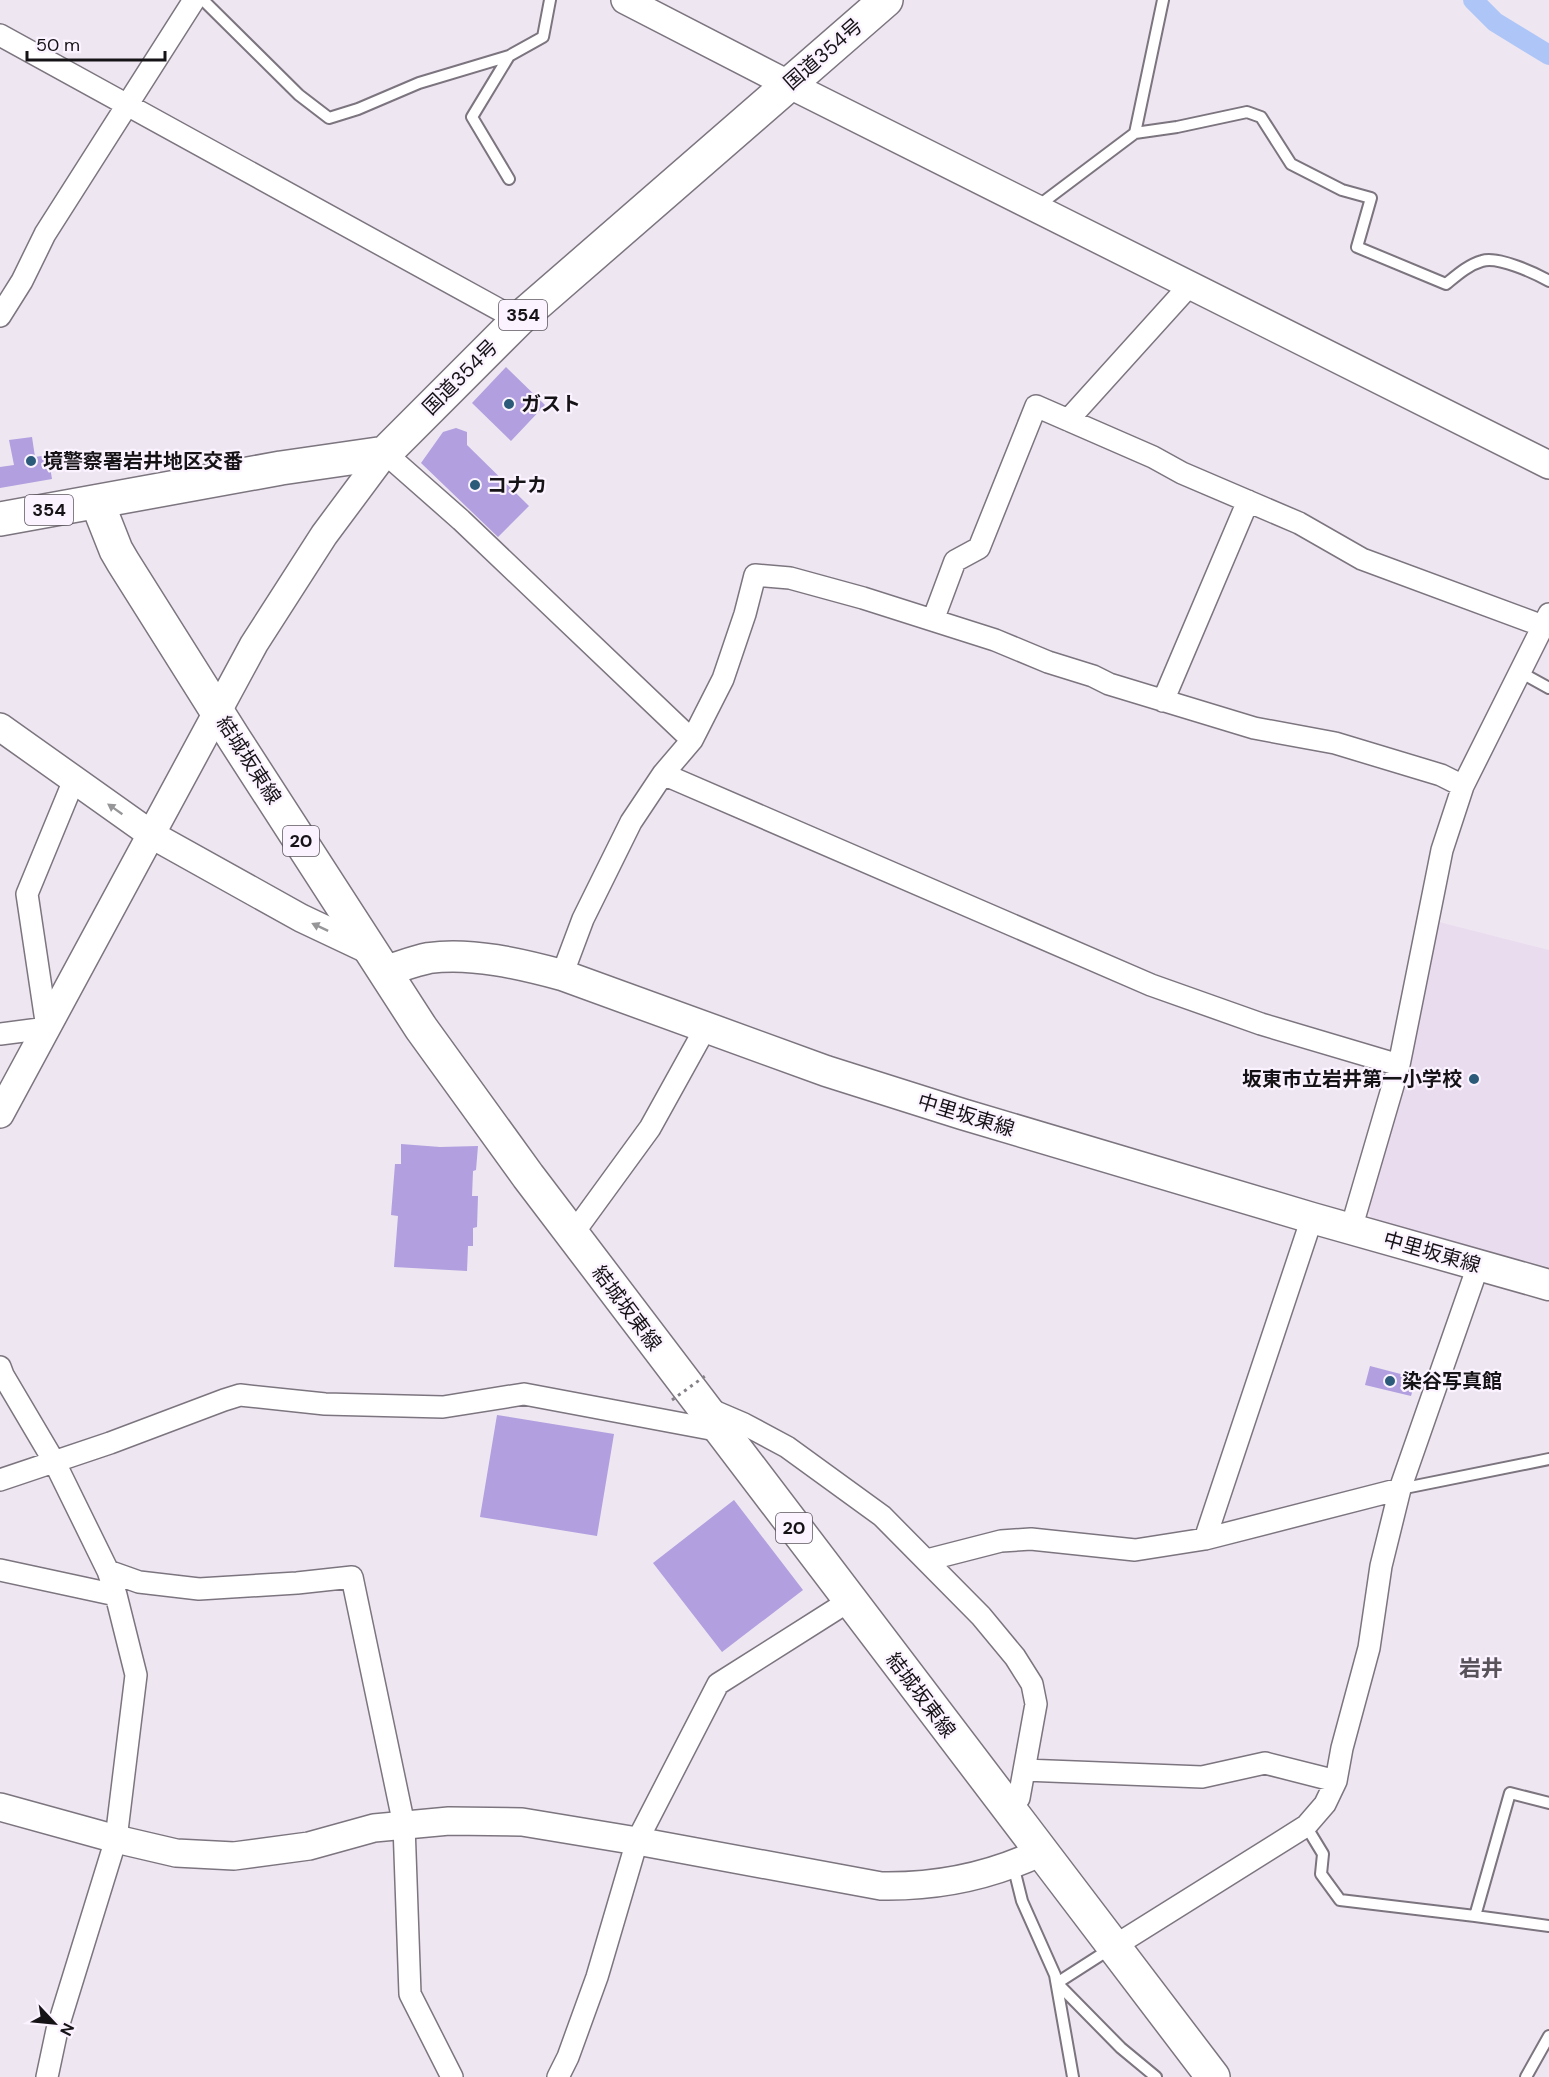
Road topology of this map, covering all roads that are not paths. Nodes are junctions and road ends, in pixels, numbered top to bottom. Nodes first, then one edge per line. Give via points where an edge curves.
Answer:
1 (194, 0) edge
2 (202, 0) edge
3 (550, 0) edge
4 (625, 0) edge
5 (886, 0) edge
6 (1163, 0) edge
7 (0, 35) edge
8 (509, 56) junction
9 (788, 84) junction
10 (128, 105) junction
11 (1135, 133) junction
12 (509, 179) dead end
13 (1036, 208) junction
14 (1549, 281) edge
15 (1190, 285) junction
16 (0, 316) edge
17 (518, 320) junction
18 (1068, 420) junction
19 (385, 453) junction
20 (1549, 465) edge
21 (98, 501) junction
22 (1248, 501) junction
23 (0, 519) edge
24 (933, 620) junction
25 (1546, 620) edge
26 (1520, 672) junction
27 (1549, 688) edge
28 (1163, 701) junction
29 (217, 711) junction
30 (0, 727) edge
31 (692, 740) junction
32 (663, 774) junction
33 (74, 780) junction
34 (1462, 786) junction
35 (152, 835) junction
36 (379, 962) junction
37 (562, 975) junction
38 (706, 1027) junction
39 (47, 1028) junction
40 (0, 1034) edge
41 (1399, 1065) junction
42 (0, 1114) edge
43 (1312, 1218) junction
44 (1352, 1229) junction
45 (572, 1235) junction
46 (1478, 1266) junction
47 (1549, 1285) edge
48 (0, 1367) edge
49 (692, 1394) junction
50 (721, 1431) junction
51 (1549, 1459) edge
52 (55, 1463) junction
53 (0, 1480) edge
54 (1400, 1489) junction
55 (1205, 1539) junction
56 (927, 1560) junction
57 (0, 1570) edge
58 (108, 1571) junction
59 (116, 1595) junction
60 (849, 1601) junction
61 (1024, 1770) junction
62 (1336, 1781) junction
63 (1549, 1803) edge
64 (0, 1807) edge
65 (1009, 1812) junction
66 (404, 1825) junction
67 (1306, 1826) junction
68 (116, 1839) junction
69 (637, 1840) junction
70 (1027, 1858) junction
71 (1475, 1916) junction
72 (1549, 1926) edge
73 (1113, 1947) junction
74 (1057, 1983) junction
75 (1549, 2036) edge
76 (47, 2077) edge
77 (452, 2077) edge
78 (558, 2077) edge
79 (1073, 2077) edge
80 (1156, 2077) edge
81 (1213, 2077) edge
82 (1526, 2077) edge

1 - 10 street
2 - 8 lane via 299,95 329,118 419,83
3 - 8 lane via 543,37
4 - 9 street
5 - 9 main road, 国道354号 / 354
6 - 11 lane
7 - 10 street
8 - 12 lane via 472,117
9 - 13 street
9 - 17 main road, 国道354号 / 354
10 - 16 street via 45,234
10 - 17 street
11 - 13 lane
11 - 14 lane via 1247,112 1261,117 1291,164 1342,190 1371,198 1357,247 1446,284 1485,260 1526,269
13 - 15 street
15 - 18 street
15 - 20 street
17 - 19 main road, 国道354号 / 354
18 - 22 street
18 - 24 street via 1036,406 979,548 955,561
19 - 21 main road, 354
19 - 29 street via 274,610
19 - 31 street via 461,519
21 - 23 main road, 354
21 - 29 main road, 結城坂東線 / 20 via 116,550
22 - 25 street via 1299,523 1362,559
22 - 28 street
24 - 28 street
24 - 31 street via 790,578 755,575 723,679
25 - 26 street
26 - 27 lane
26 - 34 street
28 - 34 street via 1254,728 1335,742 1441,775
29 - 35 street
29 - 36 main road, 結城坂東線 / 20
30 - 33 street
31 - 32 street
32 - 37 street via 631,822 583,919
32 - 41 street via 1151,985 1261,1024
35 -> 33 street
33 - 39 street via 27,894
34 - 41 street via 1442,850
36 -> 35 street
35 - 39 street
36 - 37 main road, 中里坂東線 via 466,958 525,965
36 - 45 main road, 結城坂東線 / 20 via 461,1086
37 - 38 main road, 中里坂東線
38 - 43 main road, 中里坂東線 via 826,1071 962,1114
38 - 45 street via 650,1128
39 - 40 street
39 - 42 street
41 - 44 street
43 - 44 main road, 中里坂東線
43 - 55 street
44 - 46 main road, 中里坂東線
45 - 49 main road, 結城坂東線 / 20
46 - 47 main road, 中里坂東線
46 - 54 street
48 - 52 street
49 - 50 main road, 結城坂東線 / 20
49 - 56 street via 787,1447 882,1516
50 - 52 street via 524,1394 444,1407 325,1404 240,1395
50 - 60 main road, 結城坂東線 / 20
51 - 54 lane
52 - 53 street
52 - 58 street
54 - 55 street
54 - 62 street via 1381,1566 1369,1648
55 - 56 street via 1135,1550 1030,1539 1001,1541
56 - 61 street via 981,1616 1032,1684 1036,1704
57 - 59 street
58 - 59 street
58 - 66 street via 139,1582 199,1588 352,1577
59 - 68 street via 136,1675
60 - 65 main road, 結城坂東線 / 20
60 - 69 street via 718,1684
61 - 62 street via 1202,1777 1265,1763
61 - 65 street via 1019,1798
62 - 67 street via 1325,1804
63 - 71 lane via 1510,1793
64 - 68 street
65 - 70 main road, 結城坂東線 / 20
66 - 68 street via 374,1828 309,1846 234,1856 176,1853
66 - 69 street via 522,1822
66 - 77 street via 410,1994
67 - 71 lane via 1323,1854 1321,1874 1340,1900
67 - 73 street
68 - 76 street via 57,2030
69 - 70 street via 881,1886 960,1879
69 - 78 street via 597,1977
70 - 73 main road, 結城坂東線 / 20
70 - 74 lane via 1022,1901
71 - 72 lane
73 - 74 lane
73 - 81 main road, 結城坂東線 / 20
74 - 79 lane
74 - 80 lane via 1121,2048
75 - 82 lane

